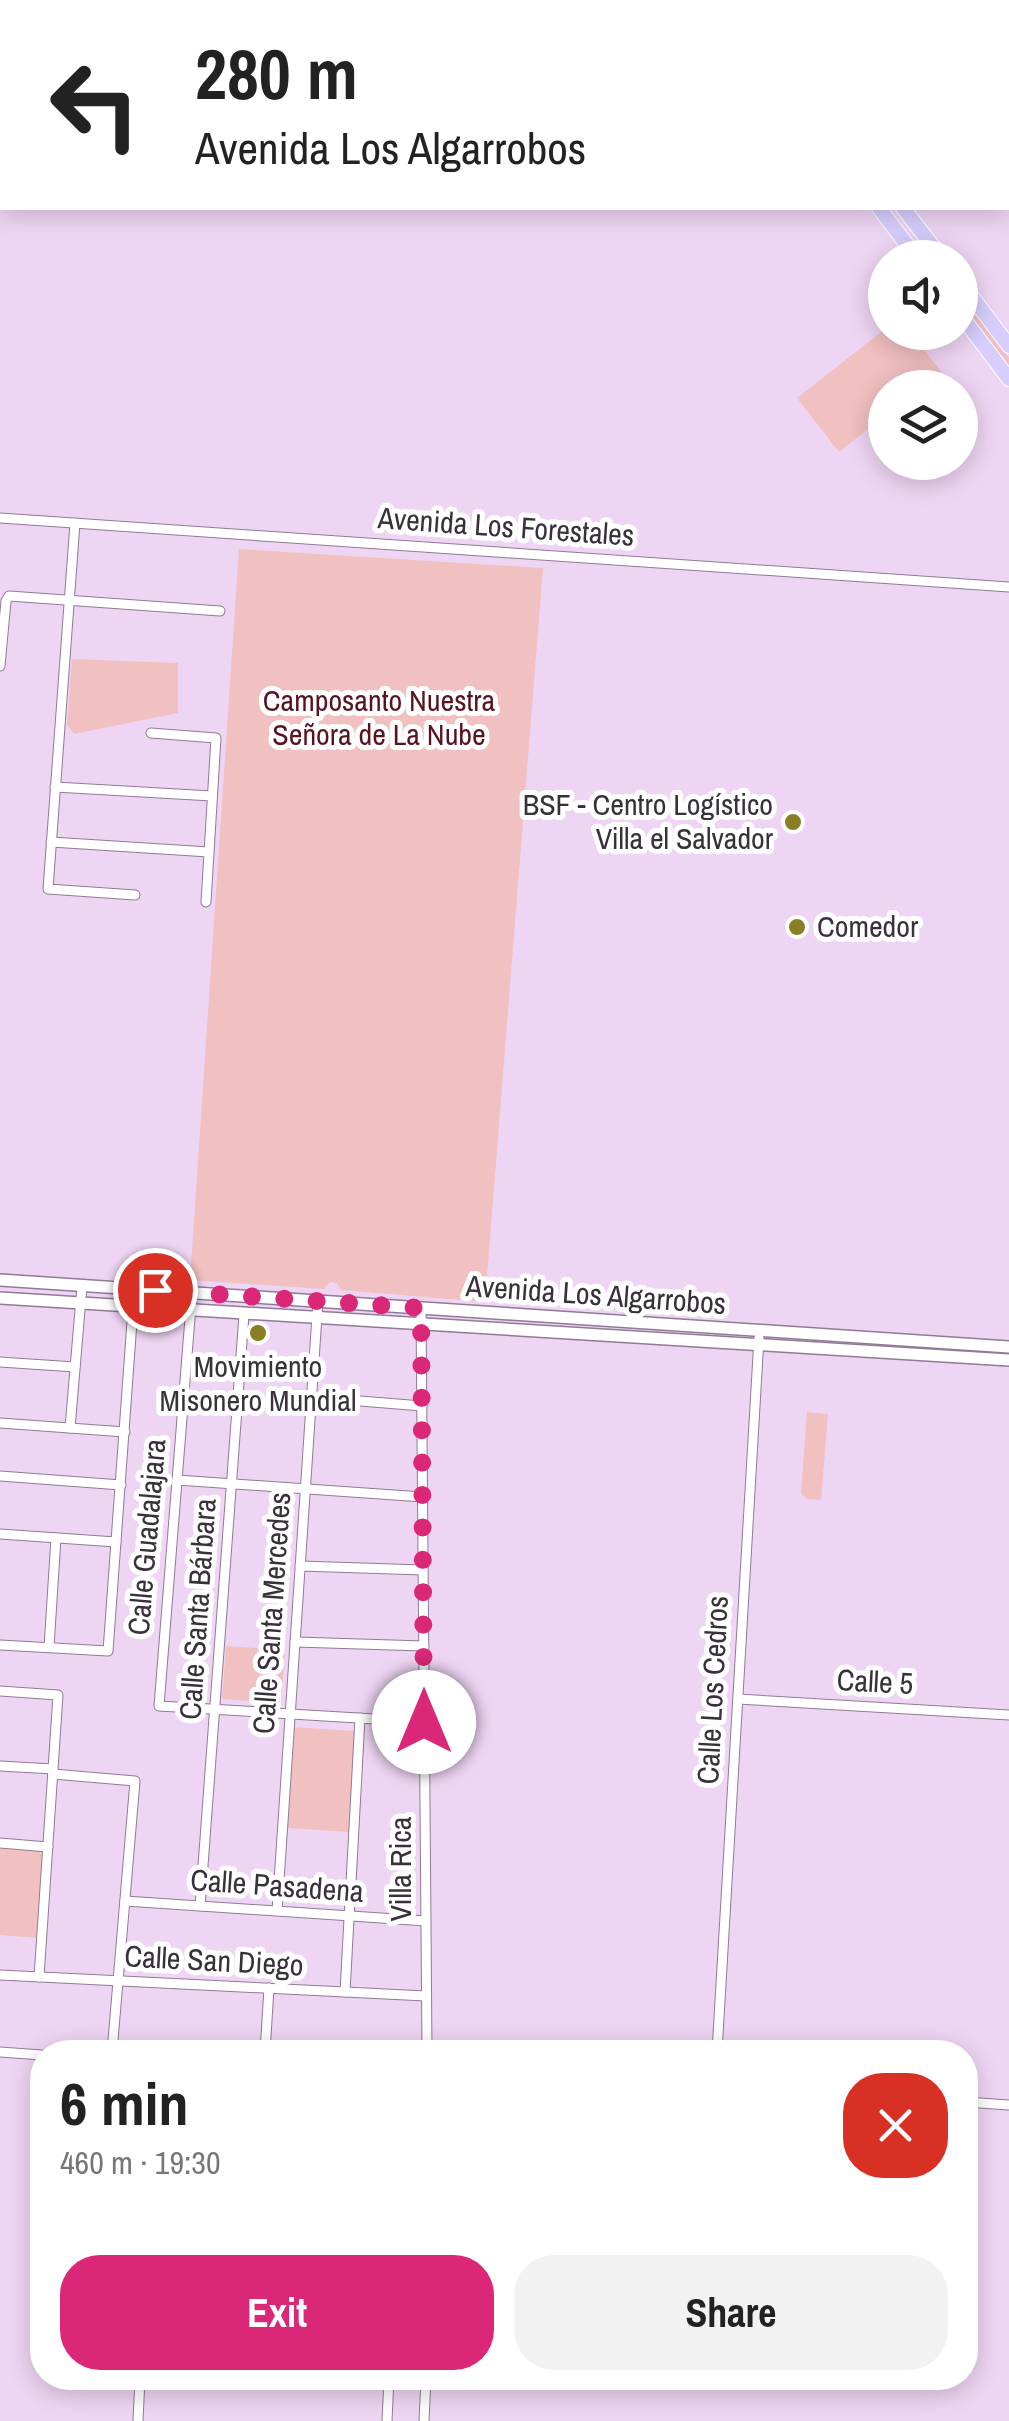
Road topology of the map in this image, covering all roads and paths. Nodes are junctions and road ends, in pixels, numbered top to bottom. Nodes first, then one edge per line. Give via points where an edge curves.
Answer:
1 (881, 210) edge
2 (905, 210) edge
3 (903, 240) edge
4 (928, 240) edge
5 (978, 305) edge
6 (978, 338) edge
7 (1009, 346) edge
8 (1009, 379) edge
9 (0, 518) edge
10 (75, 523) junction
11 (1009, 587) edge
12 (70, 599) junction
13 (220, 611) dead end
14 (2, 624) edge
15 (0, 666) edge
16 (151, 733) dead end
17 (55, 786) junction
18 (212, 796) junction
19 (51, 842) junction
20 (209, 852) junction
21 (135, 895) dead end
22 (206, 902) dead end
23 (0, 1280) edge
24 (82, 1286) junction
25 (192, 1293) junction
26 (0, 1298) edge
27 (318, 1301) junction
28 (80, 1304) junction
29 (133, 1308) junction
30 (421, 1308) junction
31 (190, 1312) junction
32 (244, 1315) junction
33 (316, 1319) junction
34 (421, 1326) junction
35 (759, 1330) junction
36 (758, 1345) junction
37 (1009, 1347) edge
38 (1009, 1360) edge
39 (0, 1362) edge
40 (75, 1366) junction
41 (312, 1396) junction
42 (422, 1406) junction
43 (0, 1423) edge
44 (70, 1428) junction
45 (125, 1432) junction
46 (0, 1476) edge
47 (177, 1480) junction
48 (233, 1484) junction
49 (121, 1485) junction
50 (305, 1489) junction
51 (423, 1497) junction
52 (0, 1534) edge
53 (56, 1538) junction
54 (116, 1542) junction
55 (300, 1566) junction
56 (423, 1570) junction
57 (295, 1642) junction
58 (0, 1645) edge
59 (424, 1646) junction
60 (49, 1648) junction
61 (0, 1691) edge
62 (738, 1699) junction
63 (216, 1710) junction
64 (290, 1714) junction
65 (1009, 1715) edge
66 (360, 1718) junction
67 (424, 1722) junction
68 (0, 1766) edge
69 (53, 1772) junction
70 (0, 1843) edge
71 (48, 1846) junction
72 (125, 1901) junction
73 (200, 1906) junction
74 (277, 1911) junction
75 (349, 1916) junction
76 (426, 1920) junction
77 (0, 1975) edge
78 (39, 1977) junction
79 (118, 1981) junction
80 (269, 1988) junction
81 (344, 1992) junction
82 (426, 1996) junction
83 (113, 2040) edge
84 (266, 2040) edge
85 (427, 2040) edge
86 (719, 2040) edge
87 (0, 2052) edge
88 (30, 2054) edge
89 (978, 2103) edge
90 (1009, 2105) edge
91 (139, 2390) edge
92 (388, 2390) edge
93 (425, 2390) edge
94 (138, 2421) edge
95 (387, 2421) edge
96 (424, 2421) edge

1 - 3 main road
2 - 4 main road
5 - 7 main road
6 - 8 main road
9 - 10 street, Avenida Los Forestales
10 - 11 street, Avenida Los Forestales
10 - 12 street
12 - 13 street
12 - 14 street via 9,596
12 - 17 street
14 - 15 street
16 - 18 street via 216,738
17 - 18 street
17 - 19 street
18 - 20 street
19 - 20 street
19 - 21 street via 48,889
20 - 22 street
23 - 24 street, Avenida Los Algarrobos
24 - 25 street, Avenida Los Algarrobos
24 - 28 street
25 - 27 street, Avenida Los Algarrobos
25 - 31 street, Calle Guadalajara
26 - 28 street, Avenida Los Algarrobos
27 - 30 street, Avenida Los Algarrobos
27 - 33 street, Calle Santa Mercedes
28 - 29 street, Avenida Los Algarrobos
28 - 40 street
29 - 31 street, Avenida Los Algarrobos
29 - 45 street
30 - 34 street, Villa Rica
30 - 35 street, Avenida Los Algarrobos
31 - 32 street, Avenida Los Algarrobos
31 - 47 street, Calle Guadalajara
32 - 33 street, Avenida Los Algarrobos
32 - 48 street, Calle Santa Bárbara
33 - 34 street, Avenida Los Algarrobos
33 - 41 street, Calle Santa Mercedes
34 - 36 street, Avenida Los Algarrobos
34 - 42 street, Villa Rica
35 - 36 street, Calle Los Cedros
35 - 37 street, Avenida Los Algarrobos
36 - 38 street, Avenida Los Algarrobos
36 - 62 street, Calle Los Cedros
39 - 40 street
40 - 44 street
41 - 42 street
41 - 50 street, Calle Santa Mercedes
42 - 51 street, Villa Rica
43 - 44 street
44 - 45 street
45 - 49 street
46 - 49 street
47 - 48 street
47 - 63 street, Calle Guadalajara via 159,1706
48 - 50 street
48 - 63 street, Calle Santa Bárbara
49 - 54 street
50 - 51 street
50 - 55 street, Calle Santa Mercedes
51 - 56 street, Villa Rica
52 - 53 street
53 - 54 street
53 - 60 street
54 - 60 street via 108,1651
55 - 56 street
55 - 57 street, Calle Santa Mercedes
56 - 59 street, Villa Rica
57 - 59 street
57 - 64 street, Calle Santa Mercedes
58 - 60 street
59 - 67 street, Villa Rica
61 - 69 street via 58,1694
62 - 65 street, Calle 5
62 - 86 street, Calle Los Cedros
63 - 64 street
63 - 73 street, Calle Santa Bárbara
64 - 66 street
64 - 74 street, Calle Santa Mercedes
66 - 67 street
66 - 75 street
67 - 76 street, Villa Rica
68 - 69 street
69 - 71 street
69 - 72 street via 134,1781
70 - 71 street
71 - 78 street
72 - 73 street, Calle Pasadena
72 - 79 street
73 - 74 street, Calle Pasadena
74 - 75 street, Calle Pasadena
75 - 76 street, Calle Pasadena
75 - 81 street
76 - 82 street, Villa Rica
77 - 78 street, Calle San Diego
78 - 79 street, Calle San Diego
79 - 80 street, Calle San Diego
79 - 83 street
80 - 81 street, Calle San Diego
80 - 84 street
81 - 82 street, Calle San Diego
82 - 85 street, Villa Rica
87 - 88 street
89 - 90 street
91 - 94 street
92 - 95 street
93 - 96 street

